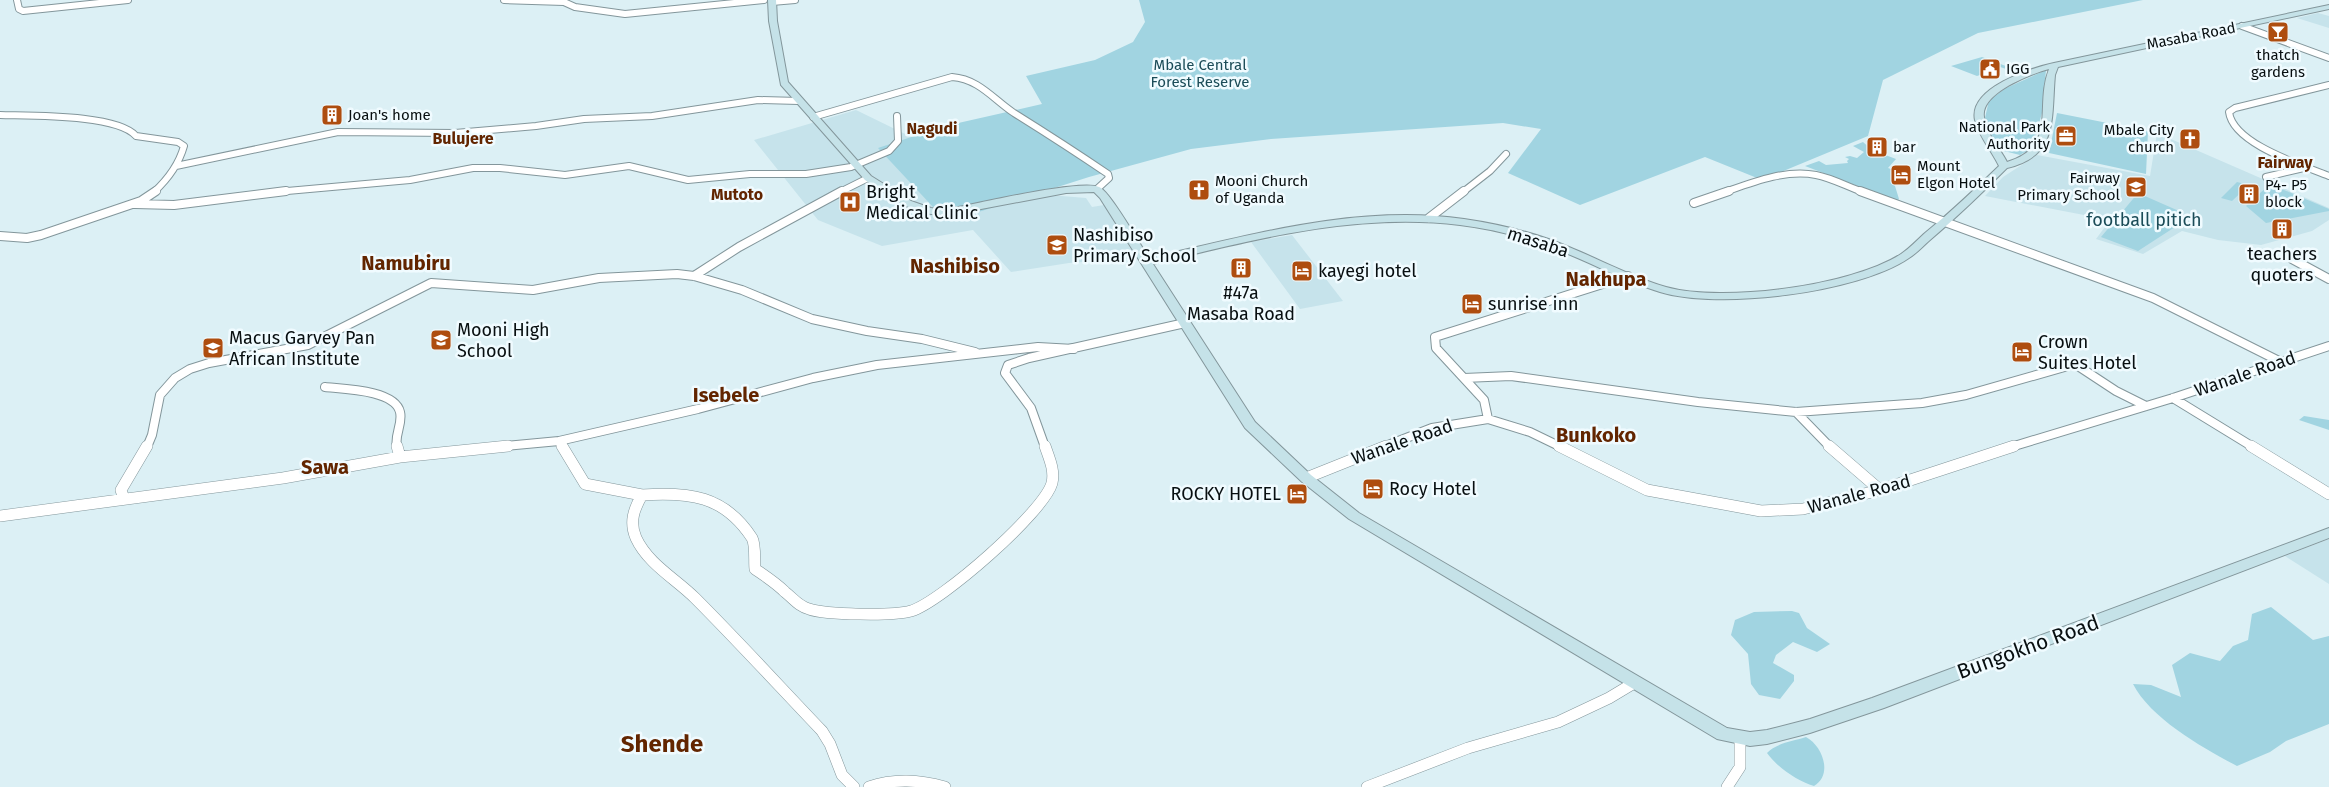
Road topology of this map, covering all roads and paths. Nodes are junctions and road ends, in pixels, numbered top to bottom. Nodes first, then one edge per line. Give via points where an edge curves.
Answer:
1 (17, 0) edge
2 (128, 0) edge
3 (504, 0) edge
4 (795, 0) edge
5 (569, 1) edge
6 (769, 1) edge
7 (2329, 7) edge
8 (2242, 26) junction
9 (2329, 58) edge
10 (2054, 66) junction
11 (2329, 85) edge
12 (798, 101) junction
13 (0, 115) edge
14 (897, 116) dead end
15 (813, 117) junction
16 (1998, 151) junction
17 (1506, 154) dead end
18 (2024, 158) junction
19 (857, 165) junction
20 (176, 166) junction
21 (2004, 166) junction
22 (2308, 167) junction
23 (2329, 176) edge
24 (2266, 177) dead end
25 (868, 178) junction
26 (1097, 189) junction
27 (1694, 202) dead end
28 (135, 204) junction
29 (1429, 218) junction
30 (1947, 222) junction
31 (0, 236) edge
32 (2292, 259) dead end
33 (1148, 262) junction
34 (694, 276) junction
35 (1628, 276) junction
36 (2329, 278) edge
37 (1185, 323) junction
38 (2329, 346) edge
39 (1074, 349) junction
40 (985, 354) junction
41 (2279, 361) junction
42 (1464, 378) junction
43 (325, 387) dead end
44 (2173, 398) junction
45 (2146, 406) junction
46 (1796, 412) junction
47 (1488, 419) junction
48 (560, 442) junction
49 (400, 457) junction
50 (1306, 478) junction
51 (1880, 490) junction
52 (2329, 494) edge
53 (642, 495) junction
54 (124, 498) junction
55 (0, 516) edge
56 (2329, 534) edge
57 (1634, 683) junction
58 (1740, 738) junction
59 (854, 787) edge
60 (868, 787) edge
61 (945, 787) edge
62 (1366, 787) edge
63 (1727, 787) edge

1 - 2 street via 19,9 23,11
3 - 5 street
4 - 6 street
5 - 6 street via 575,7 630,14
6 - 12 street via 783,68 782,79
7 - 8 street, Masaba Road
8 - 9 street
8 - 10 street, Masaba Road
10 - 16 street, Masaba Road via 2025,74 1986,98 1979,121
10 - 18 street via 2044,138 2039,148
11 - 22 street via 2235,108 2228,115 2231,124 2252,142
12 - 15 street
12 - 20 street via 758,100 652,116 584,119 455,133 338,132
13 - 20 street via 94,120 130,129 136,136 178,142 184,146
14 - 19 street via 899,136 896,144
15 - 19 street
15 - 26 street via 952,77 965,78 1108,174 1109,178
16 - 18 street
16 - 21 street, Masaba Road
17 - 29 street via 1490,171
18 - 21 street
19 - 25 street
19 - 28 street via 816,173 750,174 688,180 629,166 565,175 473,168 410,180 174,205
20 - 28 street via 155,192
21 - 30 street, masaba
22 - 23 street
22 - 24 street
25 - 26 street via 907,203 944,214 1066,190
25 - 34 street via 730,251
26 - 33 street, Bungokho Road
27 - 30 street via 1784,174 1804,173
28 - 31 street via 40,235 27,238
29 - 33 street, masaba via 1320,227
29 - 35 street, masaba via 1534,238
30 - 35 street, masaba via 1904,257 1881,269 1785,291 1689,295 1663,290
30 - 41 street via 2153,298
32 - 36 street
33 - 37 street, Bungokho Road
34 - 40 street via 742,290 812,319
34 - 54 street via 611,276 533,290 431,283 308,346 196,366 162,391 150,442 124,481 121,490
35 - 42 street via 1435,337 1436,348
37 - 39 street
37 - 50 street, Bungokho Road via 1250,425
38 - 41 street, Wanale Road
39 - 40 street via 1038,347
39 - 53 street via 1017,360 1008,365 1005,373 1029,404 1039,427 1052,467 1052,482 1046,496 1021,525 943,594 918,608 868,614 803,608 778,584 755,569 753,539 722,506 692,495
40 - 48 street via 868,366
41 - 44 street, Wanale Road
42 - 46 street via 1512,376
42 - 47 street via 1484,400
43 - 49 street via 377,393 394,401 400,409 396,440
44 - 45 street, Wanale Road
44 - 52 street
45 - 46 street via 2075,364 1940,400
45 - 51 street, Wanale Road
46 - 51 street via 1823,441
47 - 50 street, Wanale Road via 1432,428
47 - 51 street, Wanale Road via 1522,429 1636,486 1761,511 1803,510
48 - 49 street
48 - 53 street via 585,484
49 - 54 street via 283,478
50 - 57 street, Bungokho Road via 1354,516
53 - 59 street via 631,514 638,542 822,731 842,776
54 - 55 street
56 - 58 street, Bungokho Road via 1878,703 1767,737
57 - 58 street, Bungokho Road via 1722,734
57 - 62 street via 1558,722 1468,748
58 - 63 street via 1740,767
60 - 61 street via 884,781 907,779

